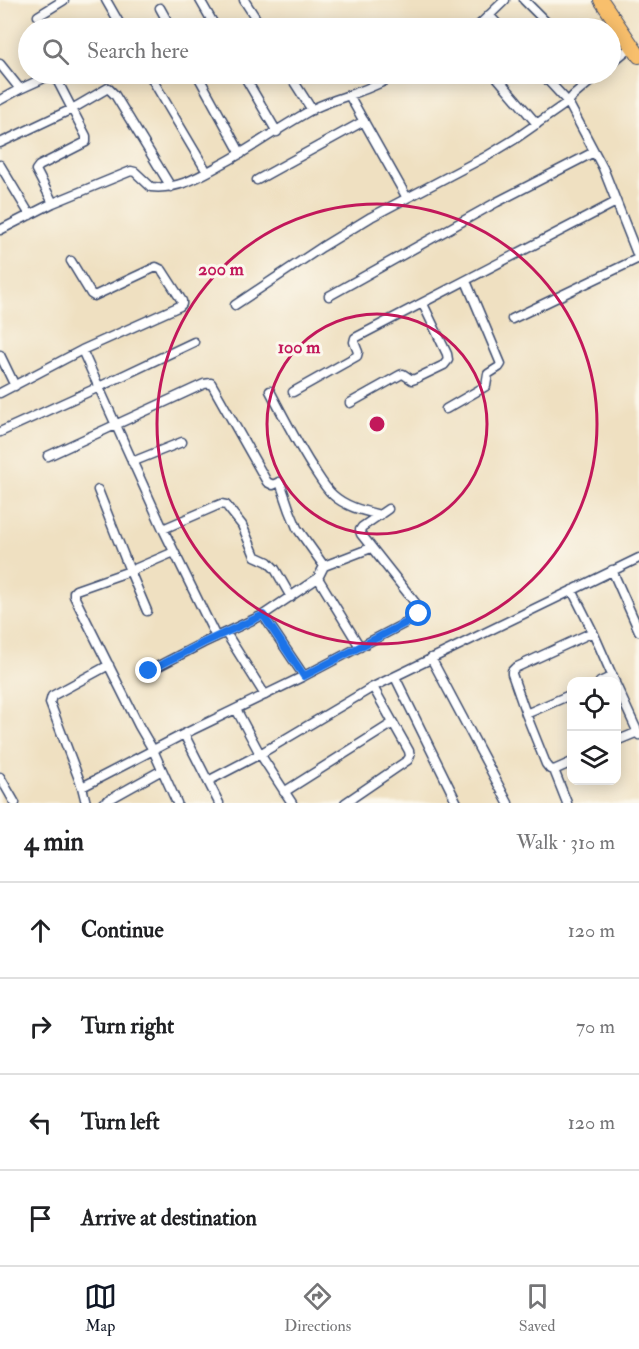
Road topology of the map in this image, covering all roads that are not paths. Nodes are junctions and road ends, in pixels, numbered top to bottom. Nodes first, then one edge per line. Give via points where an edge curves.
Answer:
1 (64, 0) edge
2 (106, 0) edge
3 (200, 0) edge
4 (244, 0) edge
5 (505, 0) edge
6 (524, 0) edge
7 (601, 0) edge
8 (611, 0) edge
9 (160, 8) dead end
10 (489, 15) junction
11 (38, 16) dead end
12 (116, 18) edge
13 (166, 18) edge
14 (210, 18) edge
15 (256, 18) edge
16 (486, 18) edge
17 (492, 18) edge
18 (542, 18) edge
19 (614, 18) edge
20 (621, 18) edge
21 (621, 18) edge
22 (621, 27) edge
23 (637, 48) edge
24 (621, 57) edge
25 (0, 64) edge
26 (30, 84) edge
27 (59, 84) edge
28 (155, 84) edge
29 (202, 84) edge
30 (249, 84) edge
31 (295, 84) edge
32 (376, 84) edge
33 (503, 84) edge
34 (551, 84) edge
35 (586, 84) edge
36 (20, 89) junction
37 (349, 95) junction
38 (0, 100) edge
39 (568, 102) junction
40 (72, 109) junction
41 (312, 110) junction
42 (364, 121) junction
43 (537, 124) junction
44 (277, 132) junction
45 (0, 143) edge
46 (594, 152) junction
47 (241, 154) junction
48 (0, 165) edge
49 (207, 172) junction
50 (257, 180) dead end
51 (171, 187) junction
52 (407, 198) junction
53 (616, 202) junction
54 (53, 203) junction
55 (30, 215) junction
56 (0, 230) edge
57 (639, 258) edge
58 (71, 261) dead end
59 (466, 281) junction
60 (329, 296) dead end
61 (423, 303) junction
62 (235, 305) dead end
63 (512, 319) dead end
64 (194, 342) dead end
65 (82, 350) junction
66 (0, 355) edge
67 (15, 386) junction
68 (99, 387) junction
69 (270, 392) dead end
70 (293, 392) dead end
71 (0, 393) edge
72 (350, 403) dead end
73 (447, 409) dead end
74 (115, 424) junction
75 (0, 432) edge
76 (182, 442) dead end
77 (48, 456) dead end
78 (132, 462) junction
79 (99, 490) dead end
80 (388, 509) dead end
81 (380, 515) junction
82 (163, 529) junction
83 (371, 548) junction
84 (174, 552) junction
85 (639, 558) edge
86 (324, 566) junction
87 (612, 570) junction
88 (130, 571) junction
89 (318, 578) junction
90 (572, 590) junction
91 (291, 597) junction
92 (147, 611) dead end
93 (263, 615) junction
94 (639, 631) edge
95 (593, 632) junction
96 (226, 633) junction
97 (216, 637) junction
98 (360, 647) junction
99 (431, 658) junction
100 (109, 665) junction
101 (149, 671) dead end
102 (304, 676) junction
103 (395, 676) junction
104 (613, 677) edge
105 (373, 687) junction
106 (265, 695) junction
107 (621, 695) edge
108 (567, 696) edge
109 (236, 709) junction
110 (526, 714) junction
111 (393, 723) junction
112 (638, 733) edge
113 (184, 734) junction
114 (621, 739) edge
115 (153, 750) junction
116 (260, 754) junction
117 (567, 764) edge
118 (162, 770) junction
119 (554, 770) junction
120 (0, 777) edge
121 (208, 782) junction
122 (82, 788) junction
123 (284, 792) junction
124 (455, 802) edge
125 (15, 803) edge
126 (86, 803) edge
127 (103, 803) edge
128 (177, 803) edge
129 (219, 803) edge
130 (292, 803) edge
131 (345, 803) edge
132 (508, 803) edge
133 (567, 803) edge

1 - 11 street
2 - 12 street
3 - 14 street
4 - 15 street
5 - 10 street
6 - 18 street
7 - 19 main road
8 - 20 main road
9 - 13 street
10 - 16 street
10 - 17 street
21 - 23 main road
22 - 23 main road
23 - 24 street
25 - 36 street
26 - 36 street
27 - 40 street
28 - 49 street
29 - 47 street
30 - 44 street
31 - 41 street
32 - 37 street
33 - 43 street
34 - 39 street
35 - 39 street
36 - 38 street
37 - 41 street
37 - 42 street
39 - 43 street
39 - 46 street
40 - 45 street
40 - 51 street via 110,88
40 - 54 street via 86,141 36,170
41 - 44 street
42 - 50 street
42 - 52 street
43 - 52 street
44 - 47 street
46 - 53 street
46 - 60 street
47 - 49 street
48 - 55 street
49 - 51 street
51 - 54 street via 151,187 131,171
52 - 62 street via 322,247
53 - 57 street
53 - 59 street
54 - 55 street
55 - 56 street
57 - 63 street
58 - 65 street via 94,296 156,267 182,301 180,306
59 - 61 street
59 - 73 street via 501,364 488,374 486,386
61 - 70 street via 355,338 357,356
61 - 72 street via 448,360 412,380 400,375
64 - 68 street
65 - 67 street
65 - 68 street
66 - 67 street
67 - 71 street
68 - 74 street
68 - 75 street
69 - 81 street via 322,483 345,503
74 - 77 street
74 - 78 street
74 - 86 street via 211,383 267,482 281,485 297,528
76 - 78 street
78 - 82 street
79 - 88 street
80 - 81 street
81 - 83 street via 360,530
82 - 84 street
82 - 91 street via 226,505 242,525 255,556 268,562
83 - 86 street
83 - 98 street via 420,611 415,618
84 - 88 street
84 - 97 street
85 - 87 street
86 - 89 street
87 - 90 street
87 - 94 street
88 - 92 street
88 - 100 street via 74,592
89 - 91 street
89 - 98 street
90 - 95 street
90 - 99 street
91 - 93 street
93 - 96 street
93 - 102 street
95 - 104 street
95 - 110 street via 512,671
96 - 97 street
96 - 106 street
97 - 101 street
98 - 102 street
99 - 103 street
99 - 132 street
100 - 115 street
100 - 122 street via 50,699
102 - 106 street
103 - 105 street
103 - 124 street
105 - 111 street
105 - 116 street
106 - 109 street
107 - 112 street
108 - 110 street
109 - 113 street
109 - 116 street
110 - 119 street via 546,764
111 - 123 street
111 - 131 street via 410,756
112 - 114 street
113 - 115 street
113 - 121 street
115 - 118 street
115 - 122 street
116 - 121 street
116 - 123 street
117 - 119 street
118 - 127 street
118 - 128 street
119 - 133 street
120 - 125 street
121 - 129 street
122 - 126 street
123 - 130 street

